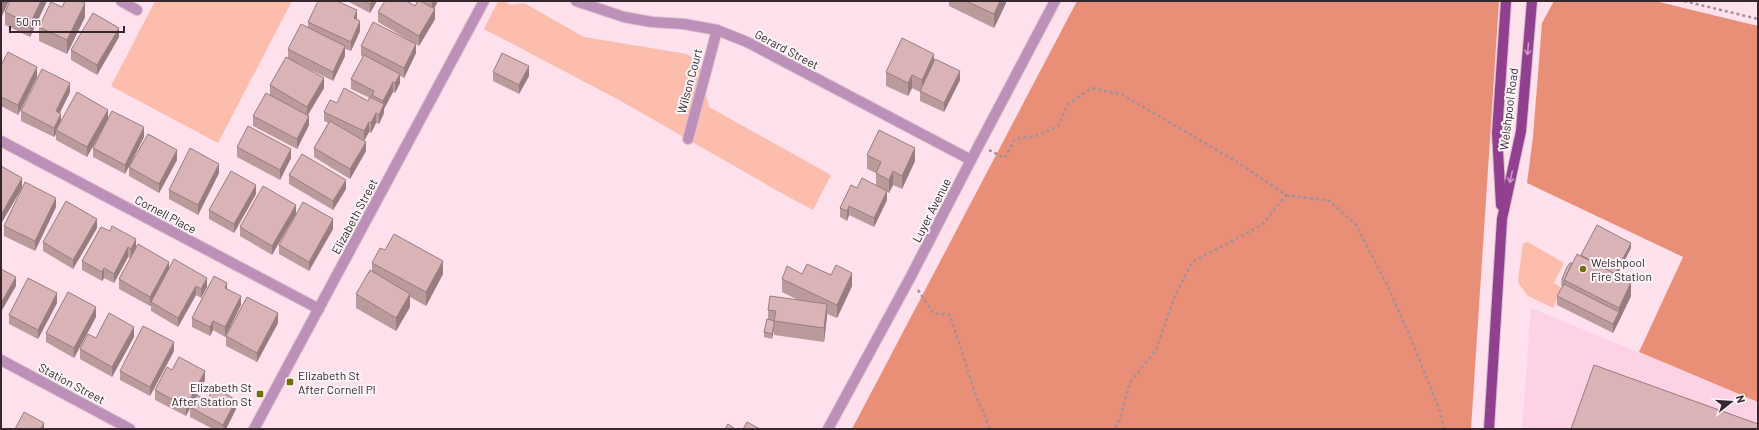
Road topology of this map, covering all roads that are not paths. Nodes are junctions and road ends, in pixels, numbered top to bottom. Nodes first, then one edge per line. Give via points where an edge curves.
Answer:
1 (121, 1) edge
2 (477, 1) edge
3 (484, 1) edge
4 (576, 1) edge
5 (1055, 1) edge
6 (1506, 1) edge
7 (1533, 4) edge
8 (137, 10) dead end
9 (476, 14) junction
10 (717, 30) junction
11 (688, 139) dead end
12 (1, 141) edge
13 (971, 160) junction
14 (1502, 219) junction
15 (319, 309) junction
16 (1, 360) edge
17 (130, 429) edge
18 (254, 429) edge
19 (828, 429) edge
20 (1489, 429) edge

1 - 8 street
2 - 9 street, Elizabeth Street
3 - 9 street, Elizabeth Street
4 - 10 street, Gerard Street via 624,17
5 - 13 street, Luyer Avenue
6 - 14 main road, Welshpool Road via 1497,133
7 -> 14 main road, Welshpool Road via 1521,131
9 - 15 street, Elizabeth Street
10 - 11 street, Wilson Court
10 - 13 street, Gerard Street via 747,42
12 - 15 street, Cornell Place
13 - 19 street, Luyer Avenue
14 - 20 main road, Welshpool Road
15 - 18 street, Elizabeth Street
16 - 17 street, Station Street

